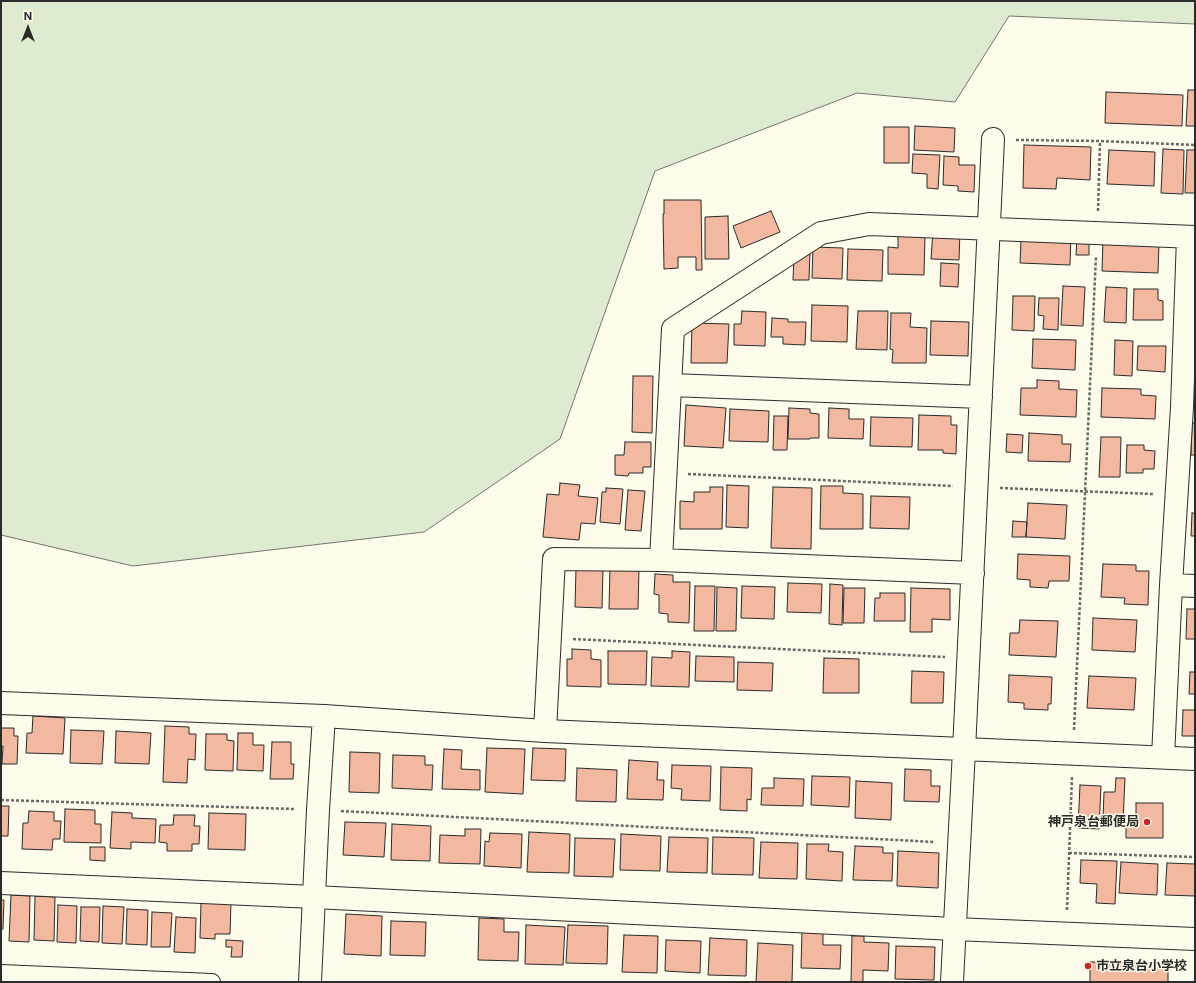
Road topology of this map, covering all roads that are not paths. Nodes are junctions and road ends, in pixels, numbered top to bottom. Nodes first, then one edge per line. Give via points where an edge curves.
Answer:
1 (993, 139) road end
2 (989, 228) junction
3 (1192, 237) edge
4 (671, 385) junction
5 (981, 397) junction
6 (1188, 408) edge
7 (661, 560) junction
8 (972, 573) junction
9 (1171, 585) junction
10 (1195, 586) edge
11 (1, 703) edge
12 (324, 716) junction
13 (545, 731) junction
14 (964, 750) junction
15 (1162, 758) junction
16 (1195, 759) edge
17 (1, 883) edge
18 (314, 896) junction
19 (954, 929) junction
20 (1195, 939) edge
21 (1, 973) edge
22 (212, 982) edge
23 (310, 982) edge
24 (952, 982) edge

1 - 2 street
2 - 3 street
2 - 4 street via 869,224 821,233 673,329
2 - 5 street
3 - 6 street
4 - 5 street
4 - 7 street
5 - 8 street
6 - 9 street via 1177,495
7 - 8 street
7 - 13 street via 554,559
8 - 14 street
9 - 10 street
9 - 15 street
11 - 12 street
12 - 13 street
12 - 18 street
13 - 14 street
14 - 15 street
14 - 19 street
15 - 16 street
17 - 18 street
18 - 19 street
18 - 23 street
19 - 20 street
19 - 24 street
21 - 22 street

